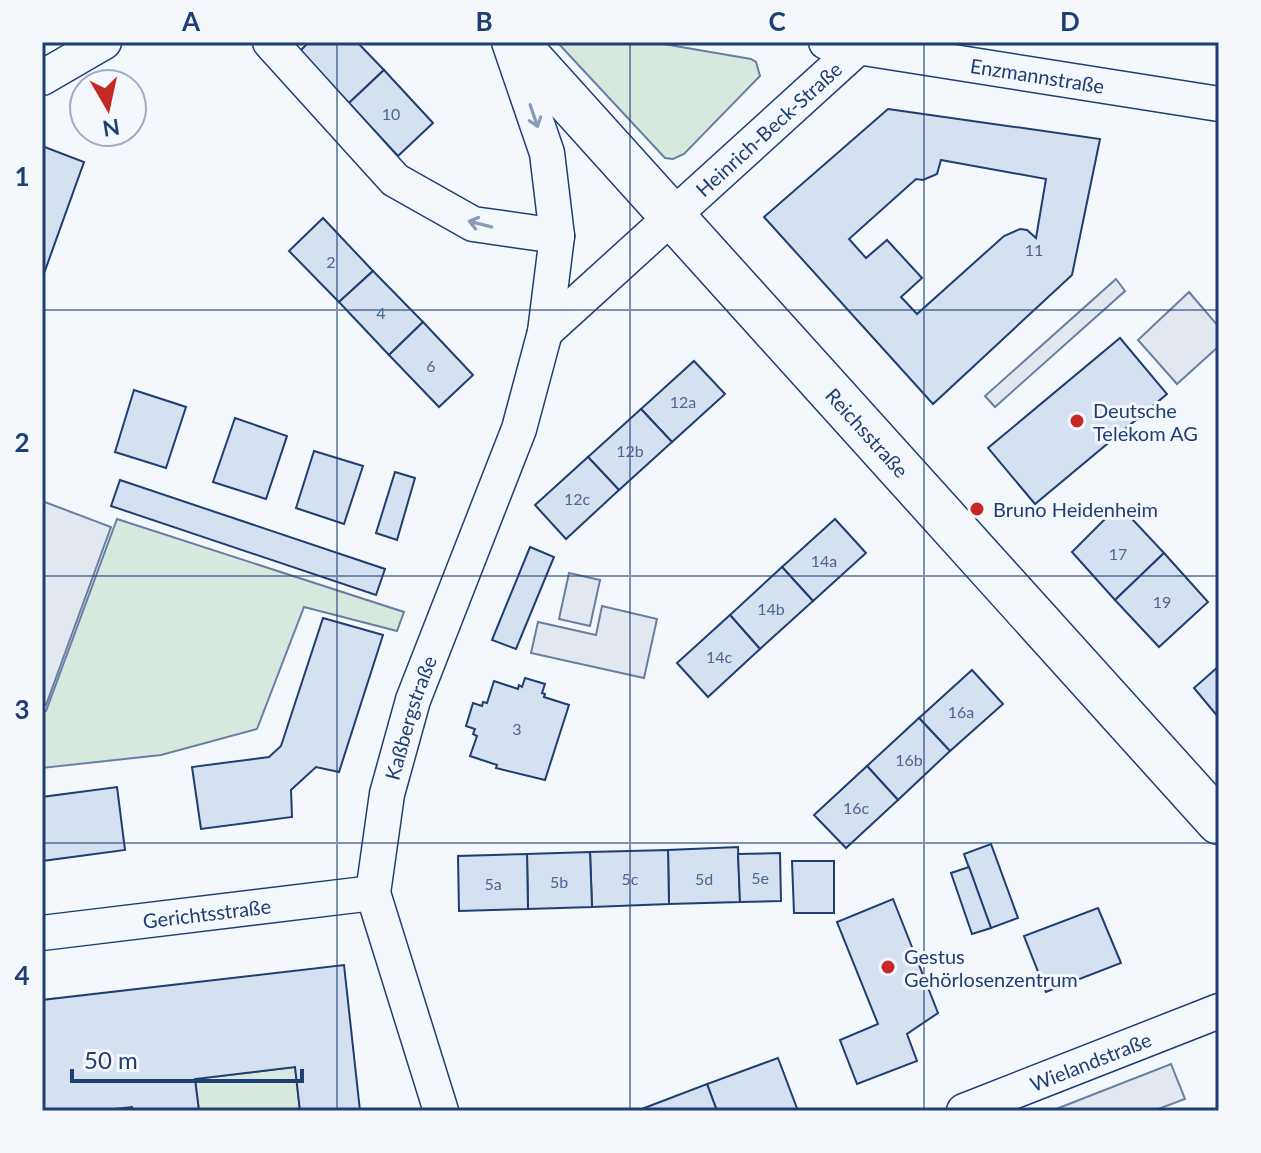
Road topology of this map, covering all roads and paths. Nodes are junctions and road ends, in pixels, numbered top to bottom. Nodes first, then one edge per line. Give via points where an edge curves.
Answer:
1 (104, 42) edge
2 (270, 42) edge
3 (512, 42) edge
4 (849, 44) edge
5 (42, 78) edge
6 (1219, 104) edge
7 (673, 215) junction
8 (557, 236) junction
9 (545, 332) junction
10 (1219, 822) edge
11 (373, 893) junction
12 (42, 933) edge
13 (1219, 1011) edge
14 (441, 1111) edge
15 (964, 1111) edge

1 - 5 street
8 -> 2 street via 473,224 395,180
3 - 7 main road, Reichsstraße
3 -> 8 street, Kaßbergstraße via 547,153
4 - 6 street, Enzmannstraße
4 - 7 street, Heinrich-Beck-Straße
7 - 9 street
7 - 10 main road, Reichsstraße
8 - 9 street, Kaßbergstraße
9 - 11 street, Kaßbergstraße via 488,516 413,700 387,794
11 - 12 street, Gerichtsstraße
11 - 14 street, Kaßbergstraße
13 - 15 street, Wielandstraße

